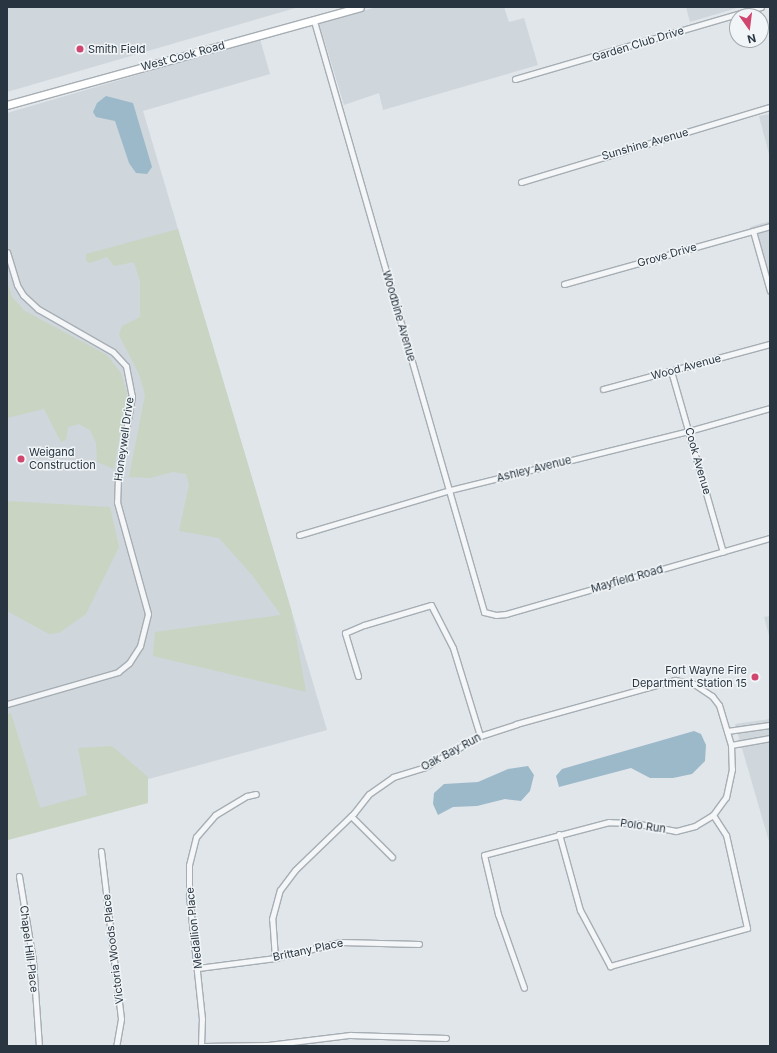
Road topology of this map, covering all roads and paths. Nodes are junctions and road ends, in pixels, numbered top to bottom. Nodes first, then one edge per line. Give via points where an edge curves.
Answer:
1 (360, 7) edge
2 (761, 7) edge
3 (314, 20) junction
4 (515, 79) dead end
5 (7, 105) edge
6 (770, 107) edge
7 (521, 182) dead end
8 (770, 226) edge
9 (753, 231) junction
10 (7, 252) edge
11 (564, 284) dead end
12 (770, 290) edge
13 (770, 344) edge
14 (672, 371) junction
15 (602, 389) dead end
16 (770, 408) edge
17 (690, 431) junction
18 (450, 490) junction
19 (299, 535) dead end
20 (770, 538) edge
21 (723, 552) junction
22 (484, 612) joint
23 (358, 676) dead end
24 (7, 704) edge
25 (770, 725) edge
26 (727, 731) junction
27 (480, 736) junction
28 (770, 738) edge
29 (731, 745) junction
30 (256, 794) dead end
31 (713, 815) junction
32 (350, 816) junction
33 (559, 834) junction
34 (101, 851) dead end
35 (392, 856) dead end
36 (19, 876) dead end
37 (419, 944) dead end
38 (275, 958) junction
39 (198, 968) junction
40 (524, 988) dead end
41 (446, 1038) dead end
42 (39, 1046) edge
43 (116, 1046) edge
44 (202, 1046) edge

1 - 3 main road, West Cook Road
2 - 4 street, Garden Club Drive
3 - 5 main road, West Cook Road
3 - 18 street, Woodbine Avenue
6 - 7 street, Sunshine Avenue
8 - 9 street, Grove Drive
9 - 11 street, Grove Drive
9 - 12 street
10 - 24 street, Honeywell Drive via 16,285 22,296 38,309 113,352 126,366 132,396 116,502 148,614 140,646 129,663 118,672
13 - 14 street, Wood Avenue
14 - 15 street, Wood Avenue
14 - 17 street, Cook Avenue
16 - 17 street, Ashley Avenue
17 - 18 street, Ashley Avenue
17 - 21 street, Cook Avenue
18 - 19 street, Ashley Avenue
18 - 22 street, Woodbine Avenue
20 - 21 street, Mayfield Road
21 - 22 street, Mayfield Road via 506,614 496,616
23 - 27 street via 345,633 432,605 453,648
25 - 26 street
26 - 27 street, Oak Bay Run via 719,705 712,696 694,684 675,680
26 - 29 street, Polo Run
27 - 32 street, Oak Bay Run via 423,768 393,777 369,794
28 - 29 street
29 - 31 street, Polo Run via 732,768 726,797
30 - 39 street, Medallion Place via 247,796 215,815 196,837 189,866 189,895
31 - 33 street, Polo Run via 695,826 676,831 634,823 609,822
31 - 33 street via 726,835 747,928 610,966 580,910
32 - 35 street
32 - 38 street, Oak Bay Run via 295,870 280,890 272,919
33 - 40 street, Polo Run via 484,855 498,914
34 - 43 street, Victoria Woods Place via 121,1019
36 - 42 street, Chapel Hill Place via 33,961
37 - 38 street, Brittany Place via 342,942
38 - 39 street, Brittany Place
39 - 44 street, Medallion Place
41 - 44 street via 350,1035 268,1045

